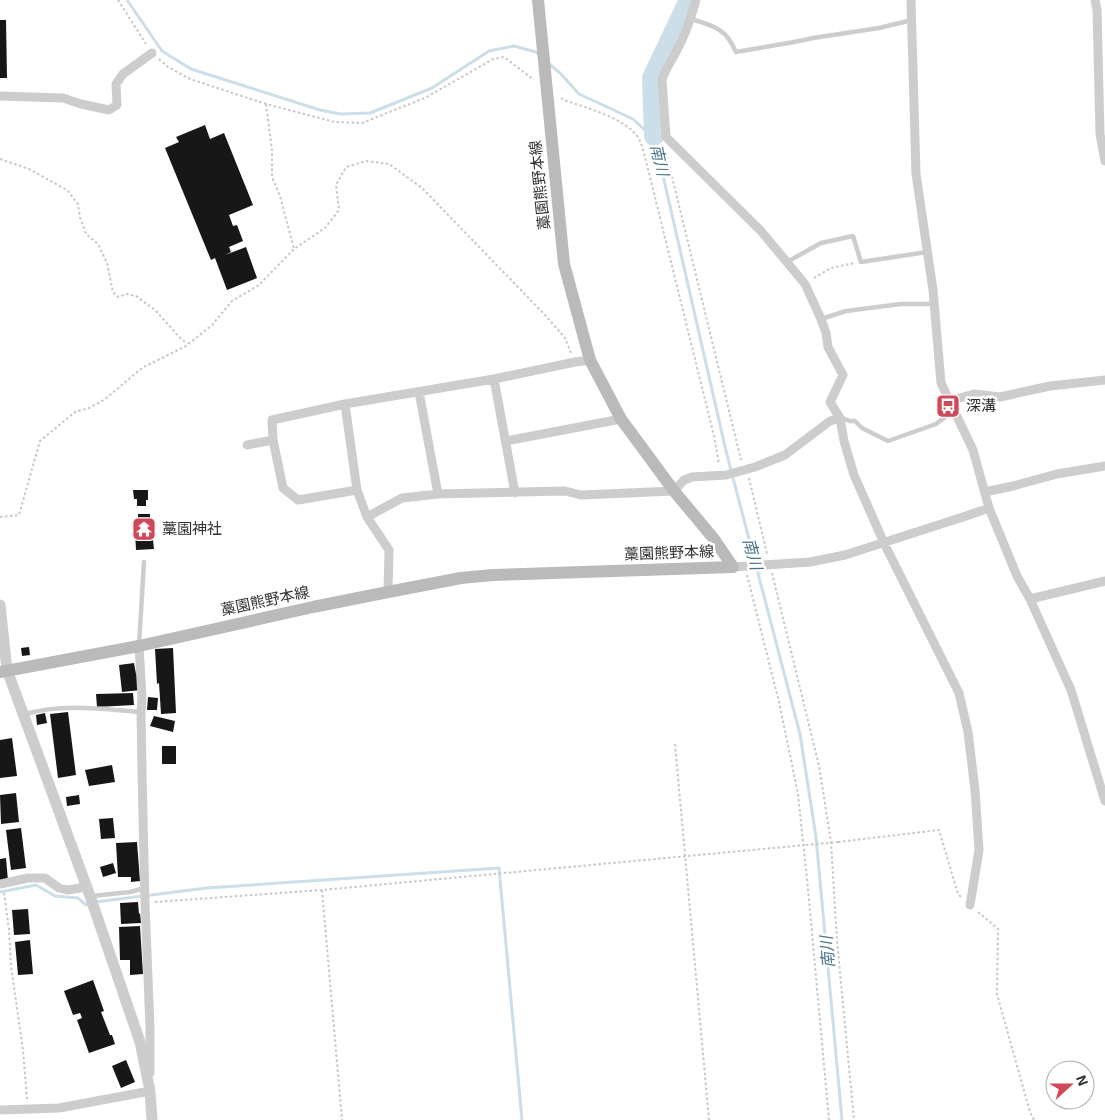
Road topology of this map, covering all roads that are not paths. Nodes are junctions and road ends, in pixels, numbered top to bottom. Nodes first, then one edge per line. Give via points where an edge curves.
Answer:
1 (538, 0) edge
2 (696, 0) edge
3 (911, 0) edge
4 (1095, 0) edge
5 (691, 18) junction
6 (912, 20) junction
7 (152, 53) road end
8 (0, 96) edge
9 (1105, 161) edge
10 (928, 252) junction
11 (787, 262) junction
12 (934, 304) junction
13 (821, 319) junction
14 (590, 360) junction
15 (494, 379) junction
16 (1105, 380) edge
17 (419, 392) junction
18 (949, 401) junction
19 (345, 404) junction
20 (954, 410) junction
21 (840, 418) junction
22 (621, 420) junction
23 (273, 440) junction
24 (506, 441) junction
25 (247, 445) dead end
26 (1105, 466) edge
27 (358, 490) junction
28 (674, 491) junction
29 (985, 492) junction
30 (515, 493) junction
31 (438, 494) junction
32 (989, 508) junction
33 (367, 517) junction
34 (884, 543) junction
35 (144, 562) dead end
36 (742, 566) junction
37 (1105, 581) edge
38 (388, 592) junction
39 (1030, 599) junction
40 (0, 605) edge
41 (139, 646) junction
42 (4, 671) edge
43 (141, 712) junction
44 (24, 715) junction
45 (1102, 786) edge
46 (1105, 801) edge
47 (1, 884) edge
48 (144, 888) junction
49 (89, 892) junction
50 (970, 905) road end
51 (150, 1091) junction
52 (0, 1110) edge
53 (152, 1120) edge

1 - 14 main road, 藁園熊野本線 via 564,264
2 - 5 street
3 - 6 street
4 - 9 street via 1100,134
5 - 6 lane via 723,32 736,52
5 - 11 street via 662,80 666,137
6 - 10 street via 916,174
7 - 8 street via 123,74 116,84 117,105 109,110 63,98
10 - 11 lane via 861,262 853,236 821,243
10 - 12 street
11 - 13 street via 804,284
12 - 13 lane via 901,304 846,311
12 - 18 street via 942,383
13 - 21 street via 828,347 842,375 830,402
14 - 15 street
14 - 22 main road, 藁園熊野本線
15 - 17 street
15 - 24 street
16 - 18 street via 1050,386 1000,397 974,394
17 - 19 street
17 - 31 street
18 - 20 street
19 - 23 street via 272,420
19 - 27 street
20 - 21 lane via 936,424 888,441 855,421
20 - 29 street via 973,450
21 - 28 street via 830,421 786,455 723,475 692,477 684,480
21 - 34 street via 854,475
22 - 24 street
22 - 28 main road, 藁園熊野本線
23 - 25 street
23 - 27 street via 283,488 298,500
24 - 30 street
26 - 29 street
27 - 33 street
28 - 30 street via 581,495 565,491
28 - 36 main road, 藁園熊野本線 via 714,539
29 - 32 street
30 - 31 street
31 - 33 street via 402,498
32 - 34 street
32 - 39 street
33 - 38 street via 389,550
34 - 36 street via 810,562
34 - 50 street via 959,693 975,790 979,850
35 - 41 lane
36 - 38 main road, 藁園熊野本線 via 493,575
37 - 39 street
38 - 41 main road, 藁園熊野本線
39 - 45 street via 1071,690
40 - 42 street
41 - 42 main road, 藁園熊野本線
41 - 43 street
42 - 44 street
43 - 44 lane via 52,708
43 - 48 street
44 - 49 street
45 - 46 street
47 - 49 street via 45,878 59,888
48 - 49 lane via 130,892
48 - 51 street
49 - 51 street via 140,1042
51 - 52 street via 59,1108
51 - 53 street

